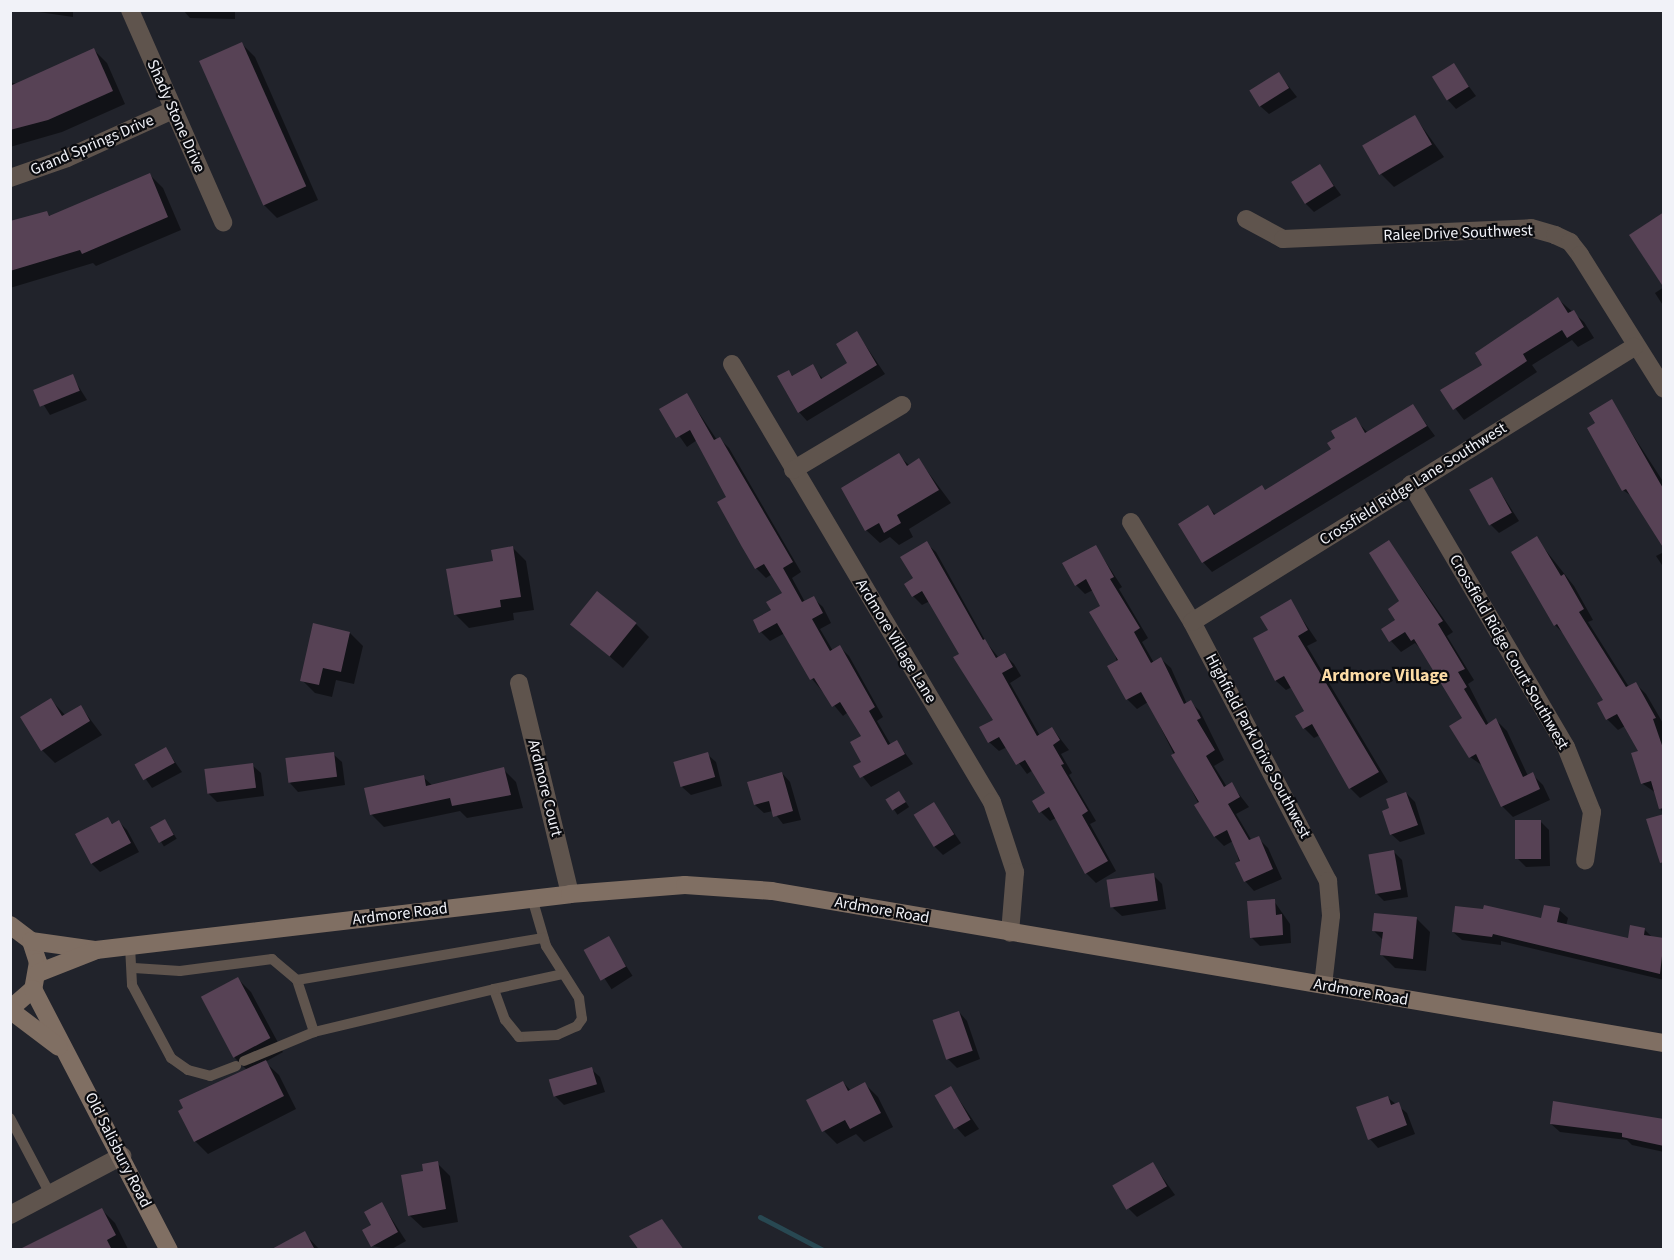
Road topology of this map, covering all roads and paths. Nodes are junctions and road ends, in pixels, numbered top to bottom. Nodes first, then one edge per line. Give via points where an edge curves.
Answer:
1 (130, 10) edge
2 (173, 110) junction
3 (10, 178) edge
4 (1246, 219) dead end
5 (223, 222) dead end
6 (1634, 347) junction
7 (732, 364) dead end
8 (1664, 389) edge
9 (902, 405) dead end
10 (793, 470) junction
11 (1411, 484) junction
12 (1131, 522) dead end
13 (1192, 622) junction
14 (519, 683) dead end
15 (1585, 861) dead end
16 (570, 894) junction
17 (532, 898) junction
18 (12, 923) edge
19 (1010, 933) junction
20 (543, 938) junction
21 (31, 941) junction
22 (130, 946) junction
23 (96, 950) junction
24 (134, 968) junction
25 (564, 974) junction
26 (297, 980) junction
27 (35, 981) junction
28 (1323, 985) junction
29 (494, 989) junction
30 (10, 1009) edge
31 (314, 1032) junction
32 (1664, 1043) edge
33 (66, 1052) junction
34 (10, 1118) edge
35 (122, 1156) junction
36 (50, 1194) junction
37 (10, 1215) edge
38 (169, 1250) edge

1 - 2 street, Shady Stone Drive
2 - 3 street, Grand Springs Drive via 68,158
2 - 5 street, Shady Stone Drive
4 - 6 street, Ralee Drive Southwest via 1283,239 1531,228 1555,235 1570,242 1580,255
6 - 8 street, Ralee Drive Southwest
6 - 11 street, Crossfield Ridge Lane Southwest
7 - 10 street, Ardmore Village Lane
9 - 10 street
10 - 19 street, Ardmore Village Lane via 992,802 1015,872
11 - 13 street, Crossfield Ridge Lane Southwest
11 - 15 street, Crossfield Ridge Court Southwest via 1566,747 1592,812
12 - 13 street, Highfield Park Drive Southwest
13 - 28 street, Highfield Park Drive Southwest via 1328,881 1331,916
14 - 16 street, Ardmore Court
16 - 17 street, Ardmore Road
16 - 19 street, Ardmore Road via 685,885 772,891
17 - 20 lane
17 - 22 street, Ardmore Road
18 - 21 street
19 - 28 street, Ardmore Road
20 - 25 lane
20 - 26 lane
21 - 23 street, Ardmore Road
21 - 27 street, Old Salisbury Road
22 - 23 street, Ardmore Road
22 - 24 lane
23 - 27 street, Ardmore Road
24 - 26 lane via 180,971 272,958
24 - 31 lane via 135,991 164,1047 179,1064 210,1076
25 - 29 lane
25 - 29 lane via 579,998 582,1019 577,1026 556,1035 519,1037 505,1020
26 - 31 lane
27 - 30 street, Old Salisbury Road
27 - 33 street, Old Salisbury Road
28 - 32 street, Ardmore Road
29 - 31 lane
30 - 33 street, Old Salisbury Road
33 - 35 street, Old Salisbury Road
34 - 36 lane
35 - 36 street
35 - 38 street, Old Salisbury Road
36 - 37 street

